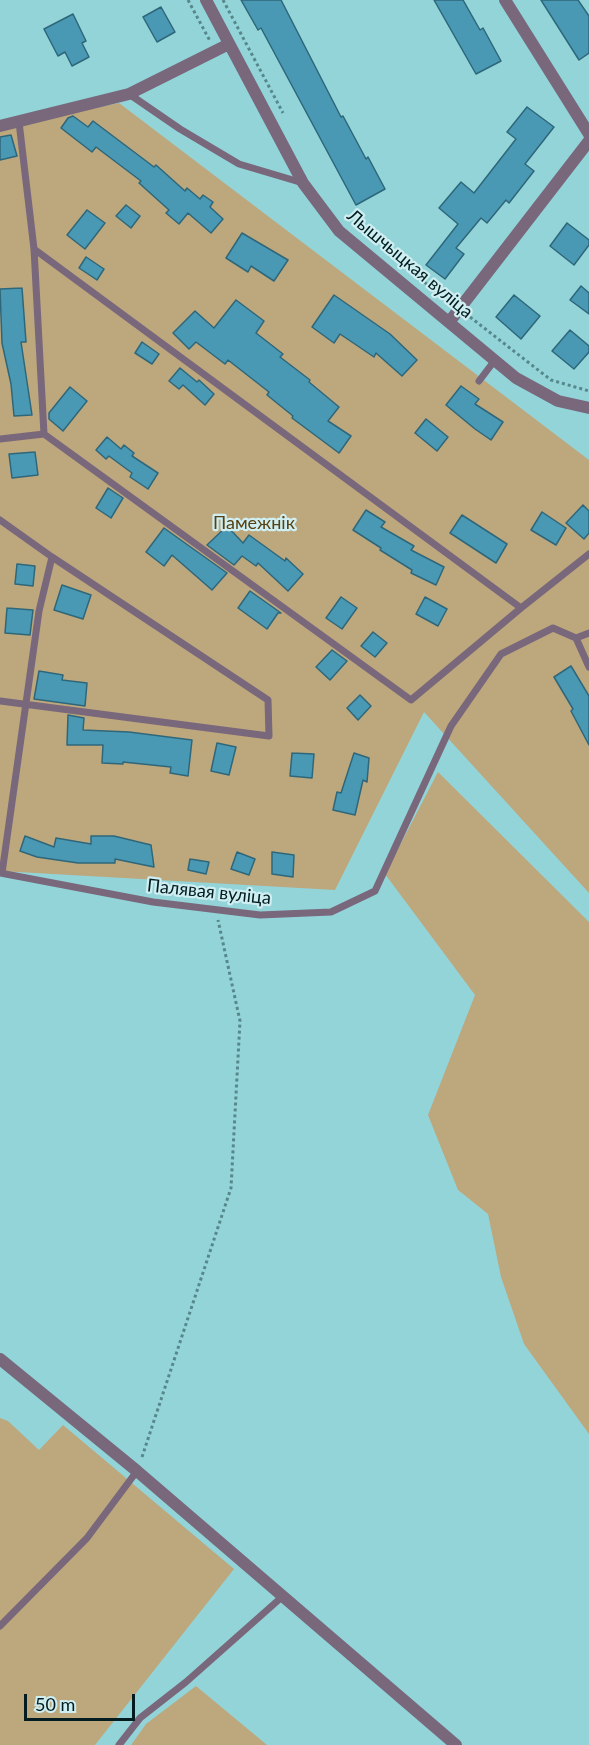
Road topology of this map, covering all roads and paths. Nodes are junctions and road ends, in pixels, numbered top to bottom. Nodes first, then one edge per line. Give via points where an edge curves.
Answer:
1 (188, 0) edge
2 (206, 0) edge
3 (223, 0) edge
4 (505, 0) edge
5 (229, 44) junction
6 (215, 51) junction
7 (129, 94) junction
8 (284, 116) dead end
9 (19, 122) junction
10 (0, 126) edge
11 (589, 134) edge
12 (589, 141) edge
13 (303, 183) junction
14 (34, 249) junction
15 (395, 258) dead end
16 (460, 310) junction
17 (450, 321) junction
18 (495, 360) junction
19 (479, 381) dead end
20 (589, 391) edge
21 (589, 408) edge
22 (44, 434) junction
23 (0, 439) edge
24 (0, 520) edge
25 (589, 555) edge
26 (52, 557) junction
27 (520, 608) junction
28 (589, 633) edge
29 (576, 638) junction
30 (589, 667) edge
31 (0, 701) edge
32 (26, 705) junction
33 (1, 873) edge
34 (215, 910) junction
35 (0, 1359) edge
36 (137, 1471) junction
37 (283, 1596) junction
38 (0, 1626) edge
39 (119, 1745) edge
40 (456, 1745) edge

1 - 6 path
2 - 5 street, Лышчыцкая вуліца
3 - 8 path
4 - 11 street
5 - 6 street
5 - 13 street, Лышчыцкая вуліца
6 - 7 street
7 - 9 street
7 - 13 lane via 239,164
9 - 10 street
9 - 14 lane
12 - 16 street
13 - 17 street, Лышчыцкая вуліца via 339,231
14 - 22 lane
14 - 27 lane
15 - 16 path
16 - 17 street
16 - 20 path via 551,380
17 - 18 street, Лышчыцкая вуліца
18 - 19 lane
18 - 21 street, Лышчыцкая вуліца via 516,378 558,400
22 - 23 lane
22 - 27 lane via 411,700
24 - 26 lane
25 - 27 lane
26 - 32 lane via 39,610
26 - 32 lane via 268,700 268,736
28 - 29 lane
29 - 30 lane
29 - 34 lane, Палявая вуліца via 553,628 501,654 451,726 375,891 331,912 260,915
31 - 32 lane
32 - 33 lane
33 - 34 lane, Палявая вуліца
34 - 36 path via 240,1021 231,1188
35 - 36 street
36 - 37 street
36 - 38 lane via 87,1538
37 - 39 lane via 140,1718
37 - 40 street

